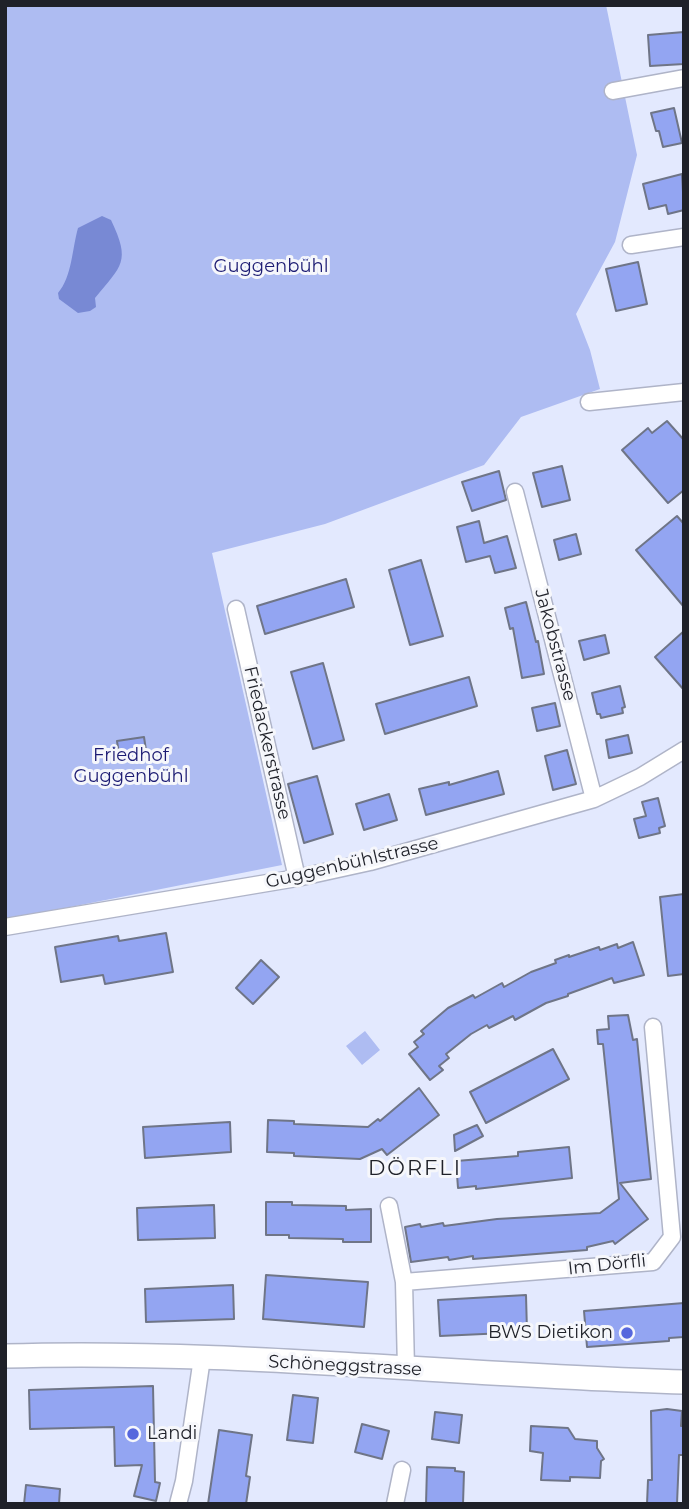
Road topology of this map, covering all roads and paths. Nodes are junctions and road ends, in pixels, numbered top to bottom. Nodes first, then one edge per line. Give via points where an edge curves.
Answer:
1 (684, 78) edge
2 (613, 91) dead end
3 (684, 237) edge
4 (631, 245) dead end
5 (684, 392) edge
6 (589, 402) dead end
7 (515, 492) dead end
8 (236, 609) dead end
9 (684, 750) edge
10 (594, 799) junction
11 (297, 878) junction
12 (5, 927) edge
13 (653, 1027) dead end
14 (389, 1206) dead end
15 (404, 1282) junction
16 (5, 1356) edge
17 (202, 1357) junction
18 (406, 1369) junction
19 (684, 1382) edge
20 (402, 1470) dead end
21 (178, 1504) edge
22 (395, 1504) edge

1 - 2 street
3 - 4 street
5 - 6 street
7 - 10 street, Jakobstrasse
8 - 11 street, Friedackerstrasse
9 - 10 street, Guggenbühlstrasse
10 - 11 street, Guggenbühlstrasse via 390,857
11 - 12 street, Guggenbühlstrasse
13 - 15 street, Im Dörfli via 672,1237 653,1262
14 - 15 street
15 - 18 street
16 - 17 street, Schöneggstrasse
17 - 18 street, Schöneggstrasse
17 - 21 street
18 - 19 street, Schöneggstrasse
20 - 22 street

